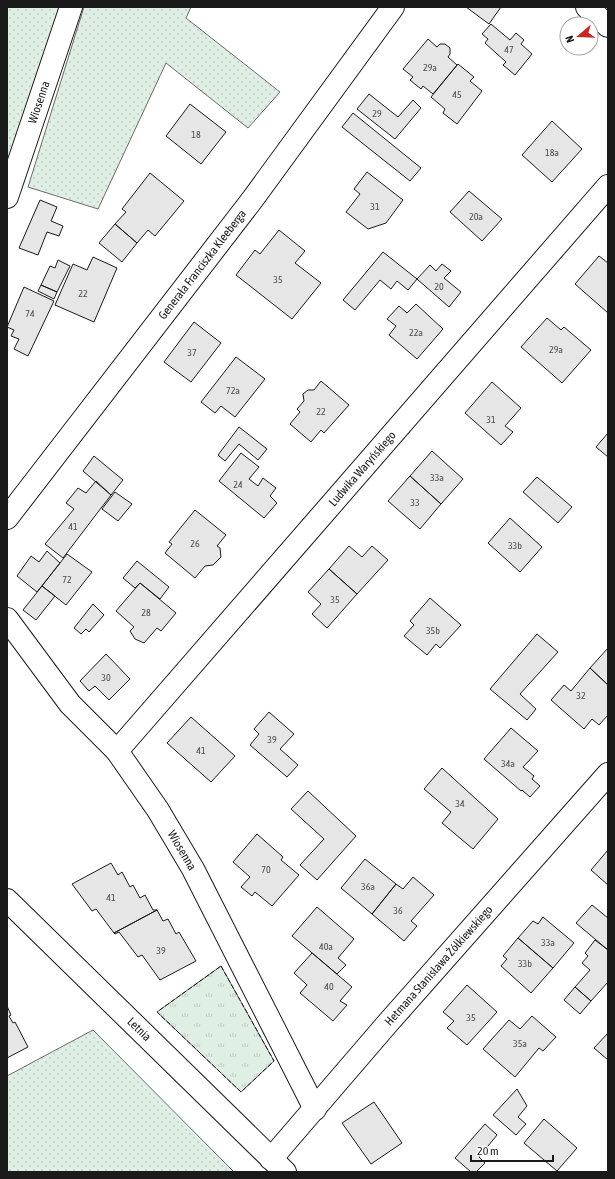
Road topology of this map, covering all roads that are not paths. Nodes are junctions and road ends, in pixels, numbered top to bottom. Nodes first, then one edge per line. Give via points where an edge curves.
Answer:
1 (71, 7) edge
2 (394, 7) edge
3 (587, 7) edge
4 (608, 26) edge
5 (608, 186) edge
6 (7, 197) edge
7 (7, 518) edge
8 (7, 619) edge
9 (117, 751) junction
10 (608, 774) edge
11 (7, 900) edge
12 (315, 1109) junction
13 (278, 1165) edge

1 - 6 street, Wiosenna
2 - 7 street, Generała Franciszka Kleeberga via 252,200
3 - 4 street
5 - 9 street, Ludwika Waryńskiego
8 - 9 street, Wiosenna via 70,704
9 - 12 street, Wiosenna via 158,810 193,869
10 - 12 street, Hetmana Stanisława Żółkiewskiego
11 - 13 street, Letnia
12 - 13 street, Hetmana Stanisława Żółkiewskiego

